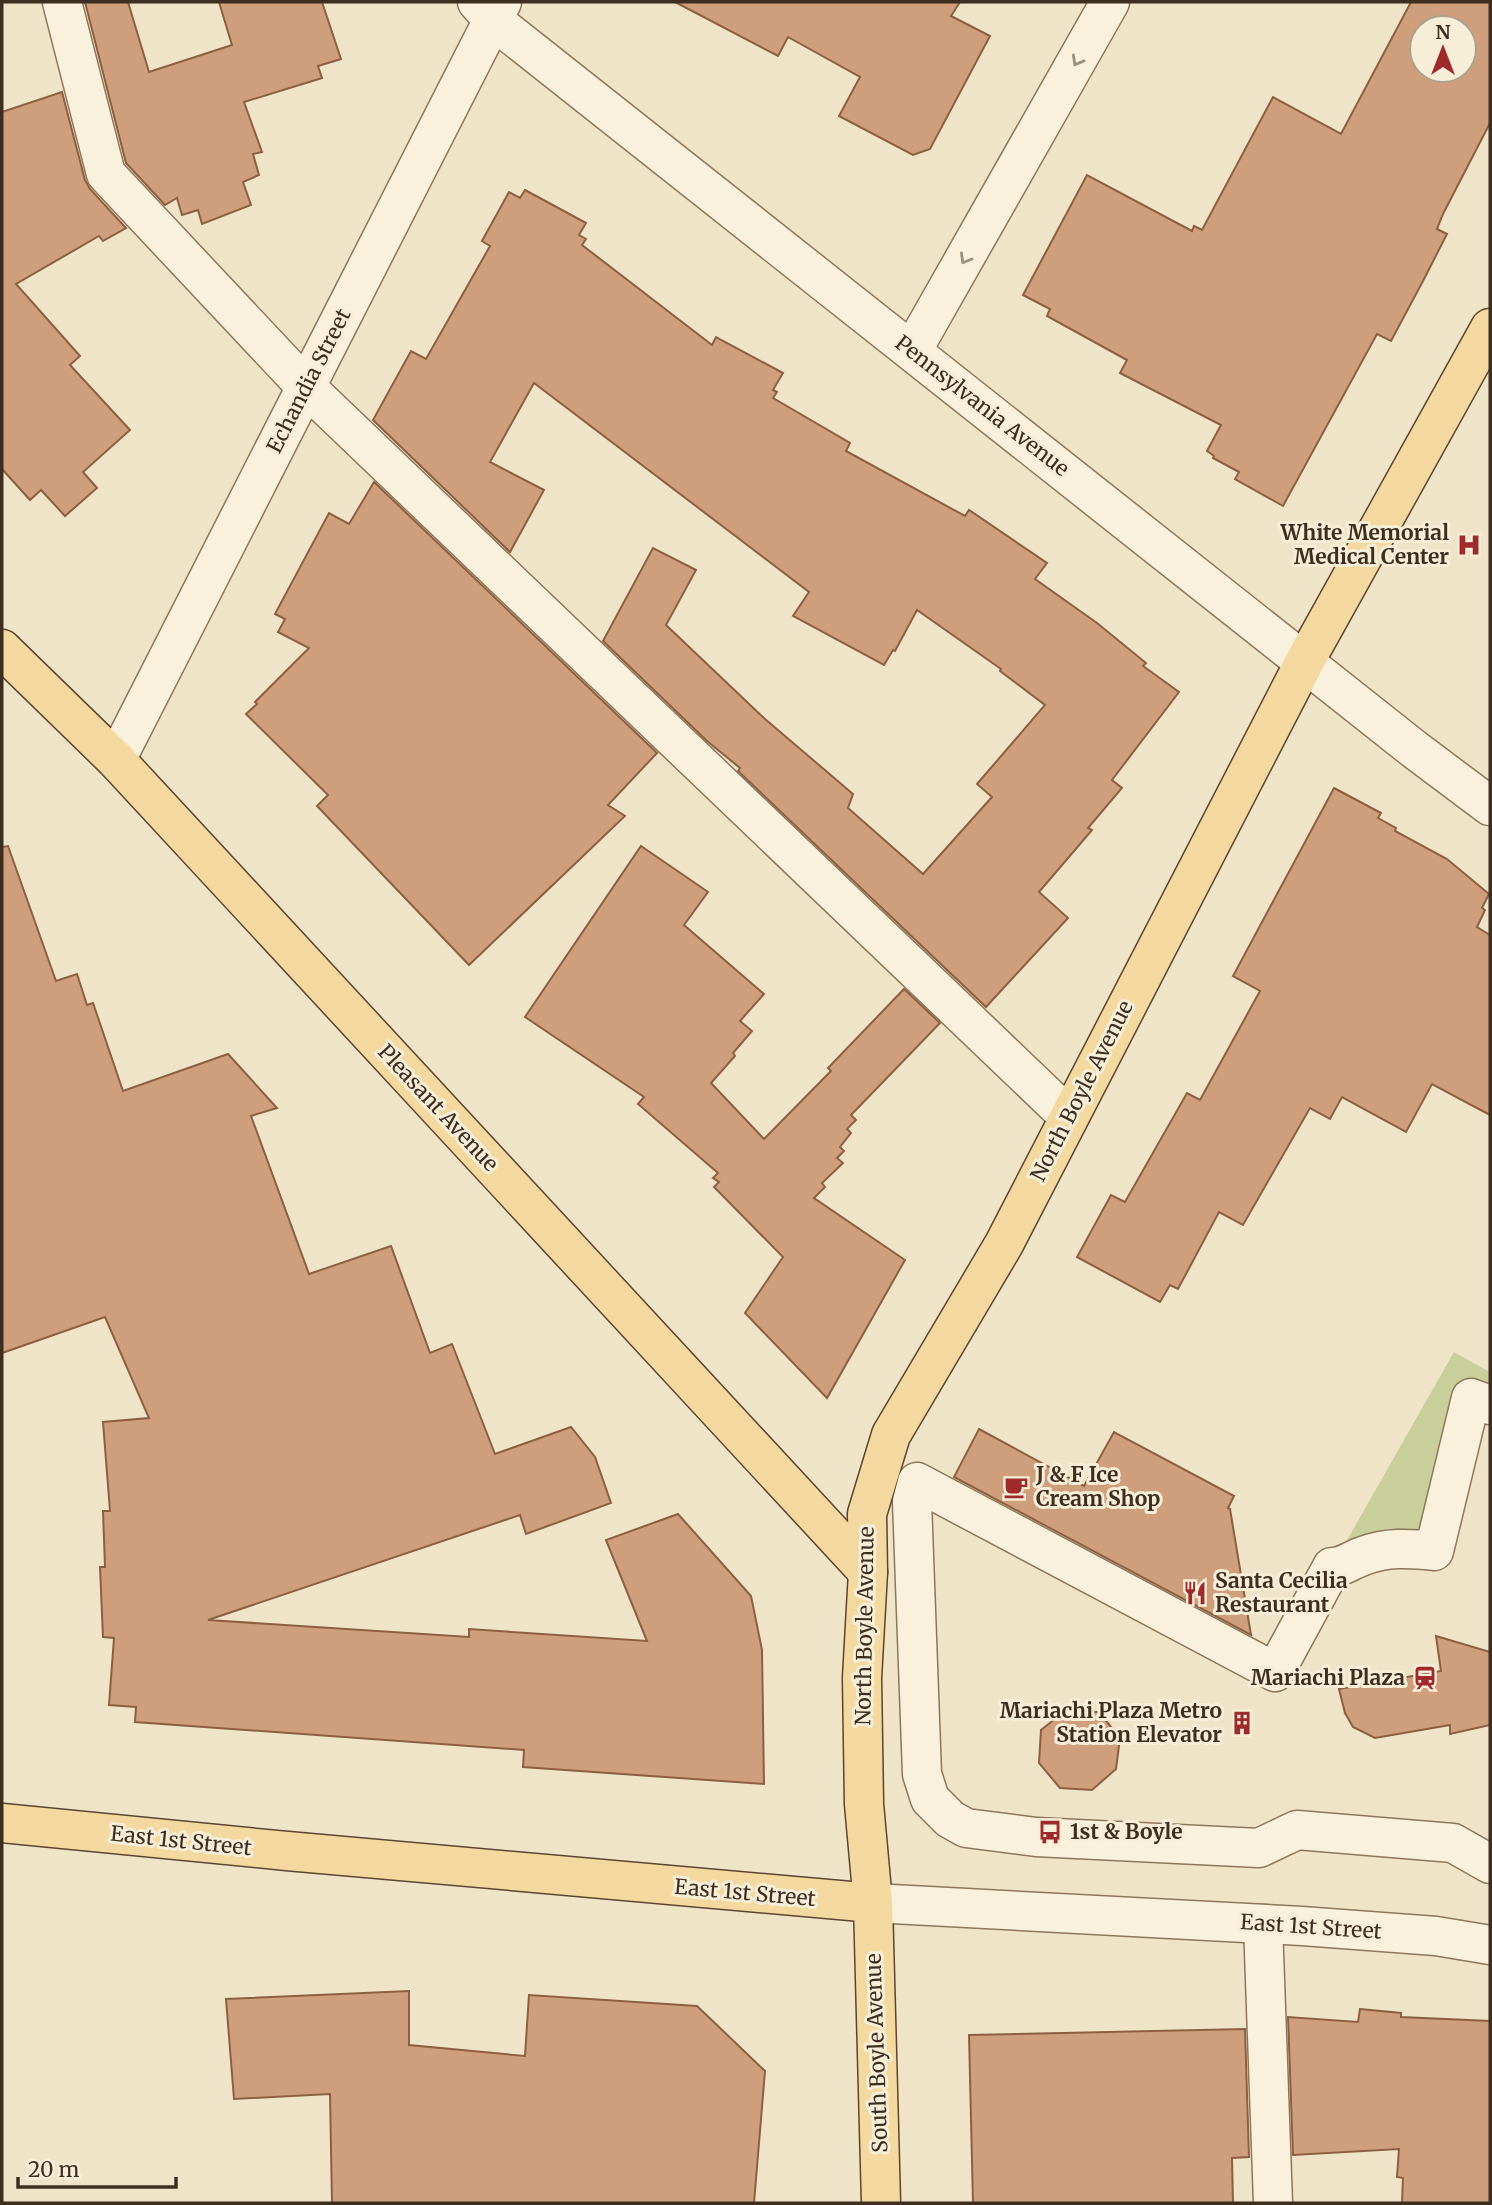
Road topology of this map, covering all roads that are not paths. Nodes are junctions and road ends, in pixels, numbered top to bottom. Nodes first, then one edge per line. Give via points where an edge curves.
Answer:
1 (62, 2) edge
2 (1110, 2) edge
3 (491, 8) edge
4 (1490, 328) edge
5 (912, 351) junction
6 (1479, 375) edge
7 (306, 387) junction
8 (2, 649) edge
9 (1305, 662) junction
10 (116, 760) junction
11 (1490, 806) edge
12 (1069, 1117) junction
13 (1490, 1405) edge
14 (868, 1572) junction
15 (2, 1822) edge
16 (1490, 1864) edge
17 (873, 1903) junction
18 (1263, 1924) junction
19 (1490, 1945) edge
20 (881, 2203) edge
21 (1273, 2203) edge

1 - 7 street via 106,174
2 -> 5 street
3 - 5 street, Pennsylvania Avenue
3 - 7 street, Echandia Street
4 - 6 main road, North Boyle Avenue
5 - 9 street, Pennsylvania Avenue
6 - 9 main road, North Boyle Avenue
7 - 10 street, Echandia Street
7 - 12 street
8 - 10 main road, Pleasant Avenue
9 - 11 street, Pennsylvania Avenue
9 - 12 main road, North Boyle Avenue
10 - 14 main road, Pleasant Avenue
12 - 14 main road, North Boyle Avenue via 1003,1244 891,1435 867,1514
13 - 16 street via 1471,1398 1434,1551 1402,1548 1332,1567 1275,1672 917,1482 912,1501 922,1774 930,1799 950,1819 966,1828 1036,1837 1259,1848 1297,1830 1323,1832 1453,1843
14 - 17 main road, North Boyle Avenue via 862,1678 864,1804
15 - 17 main road, East 1st Street
17 - 18 street, East 1st Street
17 - 20 main road, South Boyle Avenue
18 - 19 street, East 1st Street via 1436,1936
18 - 21 street

